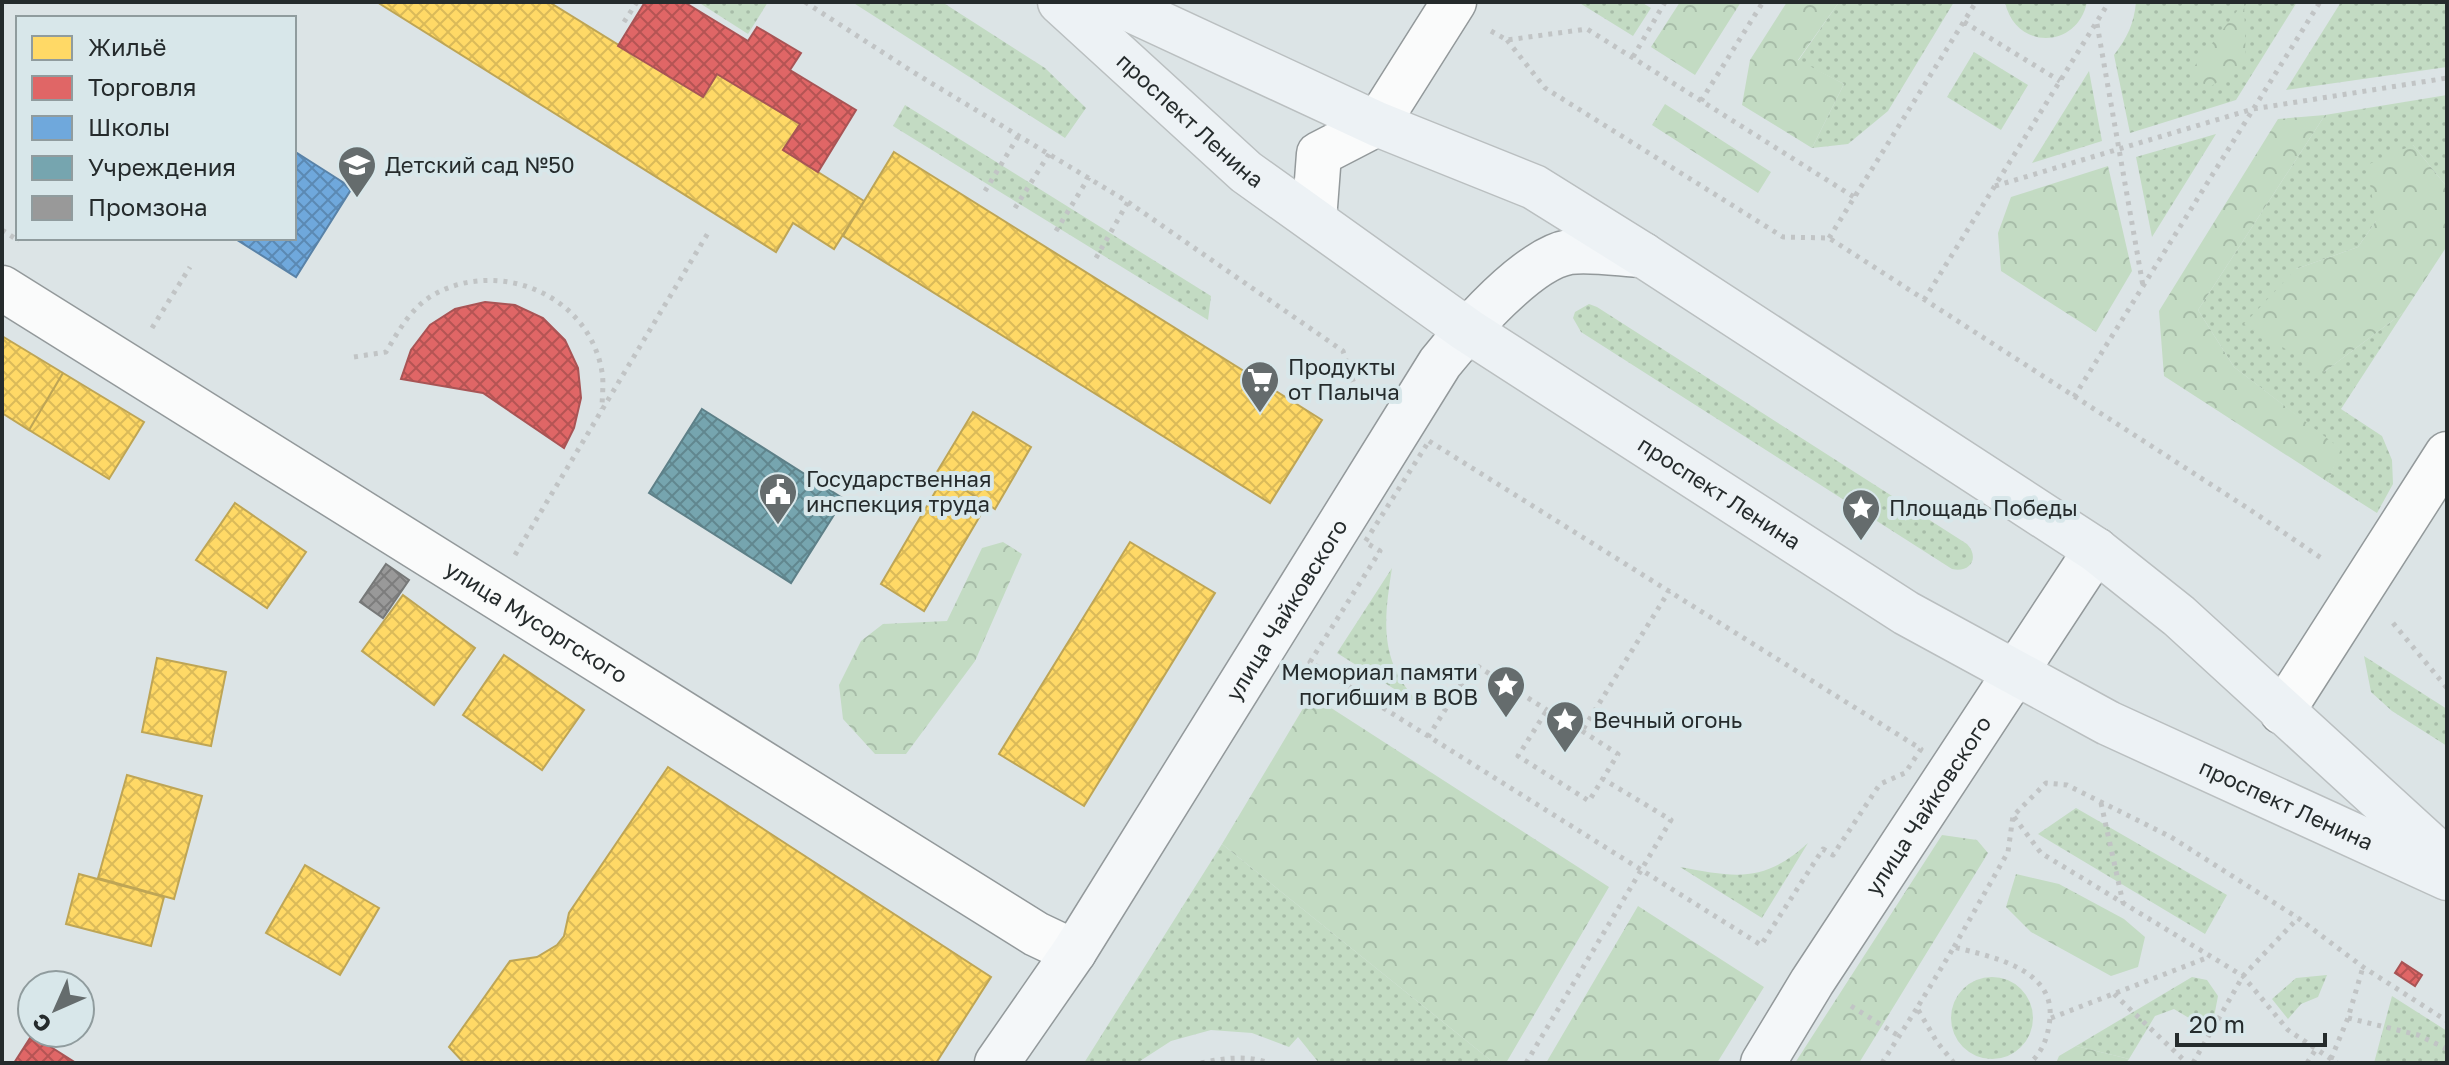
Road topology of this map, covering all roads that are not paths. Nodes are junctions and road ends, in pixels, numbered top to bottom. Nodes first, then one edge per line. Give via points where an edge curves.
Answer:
1 (1060, 2) edge
2 (1114, 2) edge
3 (1469, 14) edge
4 (1377, 124) junction
5 (1314, 220) junction
6 (1643, 255) junction
7 (2, 288) edge
8 (1467, 330) junction
9 (2447, 454) edge
10 (2096, 550) junction
11 (2014, 674) junction
12 (2282, 712) junction
13 (2447, 861) edge
14 (2447, 878) edge
15 (1074, 952) junction
16 (997, 1063) edge
17 (1763, 1063) edge

1 - 5 main road, проспект Ленина via 1246,172
2 - 4 main road, проспект Ленина
3 - 4 street
4 - 5 street via 1319,154
4 - 6 main road, проспект Ленина via 1534,187
5 - 8 main road, проспект Ленина
6 - 8 main road, улица Чайковского via 1568,252 1538,265
6 - 10 main road, проспект Ленина
7 - 15 street, улица Мусоргского via 1036,934
8 - 11 main road, проспект Ленина via 1906,613
8 - 15 main road, улица Чайковского via 1440,363
9 - 12 street
10 - 11 main road, улица Чайковского
10 - 12 main road, проспект Ленина via 2179,616
11 - 14 main road, проспект Ленина via 2108,723
11 - 17 main road, улица Чайковского
12 - 13 main road, проспект Ленина
15 - 16 main road, улица Чайковского

